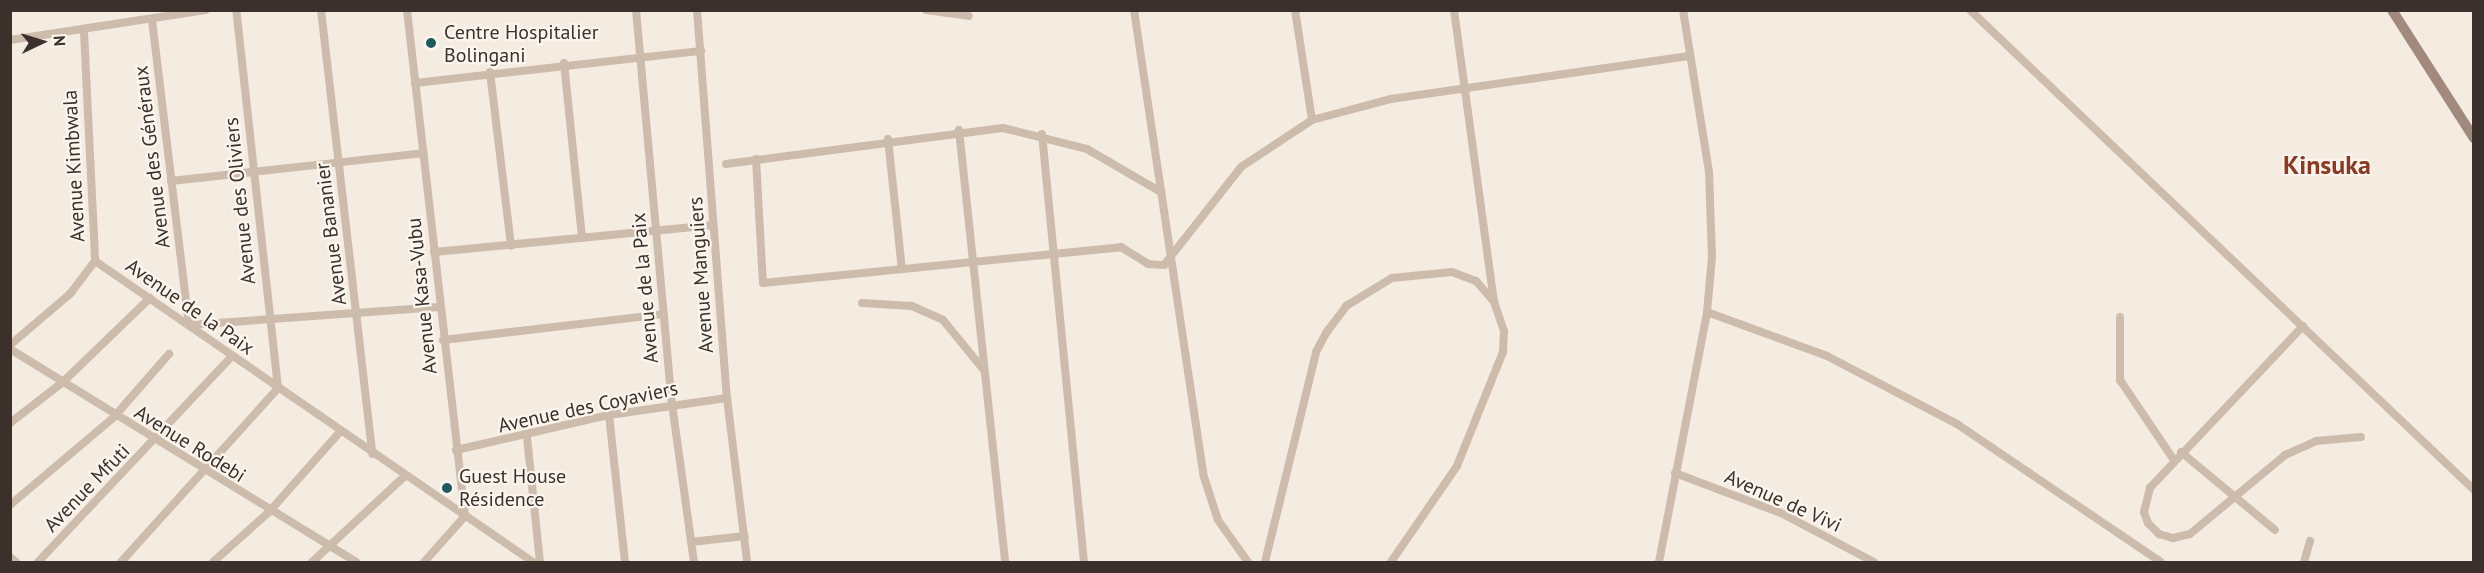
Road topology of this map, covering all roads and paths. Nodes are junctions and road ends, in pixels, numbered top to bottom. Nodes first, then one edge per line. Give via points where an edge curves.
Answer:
1 (206, 10) edge
2 (236, 10) edge
3 (321, 10) edge
4 (407, 10) edge
5 (636, 10) edge
6 (697, 10) edge
7 (926, 10) edge
8 (1134, 10) edge
9 (1295, 10) edge
10 (1454, 10) edge
11 (1683, 10) edge
12 (1970, 10) edge
13 (2392, 10) edge
14 (969, 16) dead end
15 (152, 20) junction
16 (84, 32) junction
17 (10, 40) edge
18 (701, 51) junction
19 (640, 56) junction
20 (1689, 56) junction
21 (564, 63) junction
22 (490, 72) junction
23 (415, 83) junction
24 (1465, 92) junction
25 (1312, 120) junction
26 (959, 130) junction
27 (1042, 134) junction
28 (2474, 138) edge
29 (888, 139) junction
30 (423, 153) junction
31 (756, 159) junction
32 (339, 161) junction
33 (726, 164) dead end
34 (254, 172) junction
35 (171, 181) junction
36 (1161, 192) junction
37 (712, 225) junction
38 (657, 231) junction
39 (582, 238) junction
40 (511, 246) junction
41 (434, 252) junction
42 (1051, 254) junction
43 (95, 261) junction
44 (974, 261) junction
45 (1172, 262) junction
46 (902, 269) junction
47 (150, 298) junction
48 (1494, 302) junction
49 (862, 303) dead end
50 (439, 307) junction
51 (1707, 312) junction
52 (663, 314) junction
53 (357, 316) junction
54 (2120, 317) dead end
55 (269, 321) junction
56 (189, 325) junction
57 (2302, 327) junction
58 (443, 340) junction
59 (10, 347) edge
60 (169, 354) dead end
61 (232, 356) junction
62 (986, 373) junction
63 (63, 382) junction
64 (278, 388) junction
65 (727, 398) junction
66 (672, 404) junction
67 (609, 416) junction
68 (114, 417) junction
69 (10, 423) edge
70 (339, 433) junction
71 (2361, 436) dead end
72 (526, 437) junction
73 (155, 442) junction
74 (456, 450) junction
75 (2181, 452) junction
76 (372, 454) junction
77 (2174, 460) junction
78 (204, 472) junction
79 (1676, 473) junction
80 (406, 475) junction
81 (2474, 490) edge
82 (2234, 498) junction
83 (10, 505) edge
84 (269, 512) junction
85 (465, 516) junction
86 (2275, 530) dead end
87 (745, 536) junction
88 (2310, 541) dead end
89 (690, 542) junction
90 (332, 547) junction
91 (10, 557) edge
92 (15, 562) edge
93 (38, 562) edge
94 (121, 562) edge
95 (213, 562) edge
96 (312, 562) edge
97 (356, 562) edge
98 (424, 562) edge
99 (529, 562) edge
100 (540, 562) edge
101 (625, 562) edge
102 (694, 562) edge
103 (747, 562) edge
104 (1005, 562) edge
105 (1084, 562) edge
106 (1248, 562) edge
107 (1265, 562) edge
108 (1391, 562) edge
109 (1659, 562) edge
110 (1874, 562) edge
111 (2161, 562) edge
112 (2304, 562) edge

1 - 15 street
2 - 34 street, Avenue des Oliviers
3 - 32 street, Avenue Bananier
4 - 23 street, Avenue Kasa-Vubu
5 - 19 street, Avenue de la Paix
6 - 18 street, Avenue Manguiers
7 - 14 street
8 - 36 street
9 - 25 street
10 - 24 street
11 - 20 street
12 - 57 street
13 - 28 main road
15 - 16 street
15 - 35 street, Avenue des Généraux
16 - 17 street
16 - 43 street, Avenue Kimbwala
18 - 19 street
18 - 37 street, Avenue Manguiers
19 - 21 street
19 - 38 street, Avenue de la Paix
20 - 24 street
20 - 51 street via 1712,198
21 - 22 street
21 - 39 street
22 - 23 street
22 - 40 street
23 - 30 street, Avenue Kasa-Vubu
24 - 25 street via 1391,99
24 - 48 street
25 - 45 street via 1241,167 1195,219
26 - 27 street
26 - 29 street
26 - 44 street
27 - 36 street via 1087,148
27 - 42 street
29 - 31 street
29 - 46 street
30 - 32 street
30 - 41 street, Avenue Kasa-Vubu
31 - 33 street
31 - 46 street via 763,283
32 - 34 street
32 - 53 street, Avenue Bananier
34 - 35 street
34 - 55 street, Avenue des Oliviers
35 - 56 street, Avenue des Généraux
36 - 45 street
37 - 38 street
37 - 65 street, Avenue Manguiers
38 - 39 street
38 - 52 street, Avenue de la Paix
39 - 40 street
40 - 41 street
41 - 50 street, Avenue Kasa-Vubu
42 - 44 street
42 - 45 street via 1121,247 1148,264
42 - 105 street
43 - 47 street, Avenue de la Paix
43 - 59 street via 70,294
44 - 46 street
44 - 62 street
45 - 106 street via 1208,498
47 - 56 street, Avenue de la Paix
47 - 63 street
48 - 107 street via 1476,281 1452,272 1421,272 1392,278 1346,306 1316,352
48 - 108 street via 1504,331 1498,374 1457,466
49 - 62 street via 912,306 943,320 967,343
50 - 53 street
50 - 58 street, Avenue Kasa-Vubu
51 - 79 street
51 - 111 street via 1827,356 1957,424
52 - 58 street
52 - 66 street, Avenue de la Paix
53 - 55 street
53 - 76 street, Avenue Bananier
54 - 77 street via 2120,380
55 - 56 street
55 - 64 street, Avenue des Oliviers
56 - 61 street, Avenue de la Paix
57 - 75 street
57 - 81 street
58 - 74 street, Avenue Kasa-Vubu
59 - 63 street, Avenue Rodebi
60 - 68 street
61 - 64 street, Avenue de la Paix
61 - 73 street, Avenue Mfuti
62 - 104 street
63 - 68 street, Avenue Rodebi
63 - 69 street
64 - 70 street, Avenue de la Paix
64 - 78 street
65 - 66 street, Avenue des Coyaviers
65 - 87 street, Avenue Manguiers
66 - 67 street, Avenue des Coyaviers
66 - 89 street, Avenue de la Paix
67 - 72 street, Avenue des Coyaviers
67 - 101 street
68 - 73 street, Avenue Rodebi
68 - 83 street
70 - 76 street, Avenue de la Paix
70 - 84 street
71 - 82 street via 2325,439 2285,455
72 - 74 street, Avenue des Coyaviers
72 - 100 street
73 - 78 street, Avenue Rodebi
73 - 93 street, Avenue Mfuti
74 - 85 street, Avenue Kasa-Vubu
75 - 77 street
75 - 82 street
76 - 80 street, Avenue de la Paix
77 - 82 street via 2145,501 2144,512 2159,534 2190,534
78 - 84 street, Avenue Rodebi
78 - 94 street
79 - 109 street
79 - 110 street, Avenue de Vivi via 1780,513
80 - 85 street, Avenue de la Paix
80 - 90 street
82 - 86 street
84 - 90 street, Avenue Rodebi
84 - 95 street
85 - 98 street
85 - 99 street, Avenue de la Paix
87 - 89 street
87 - 103 street, Avenue Manguiers
88 - 112 street
89 - 102 street, Avenue de la Paix
90 - 96 street
90 - 97 street, Avenue Rodebi
91 - 92 street

